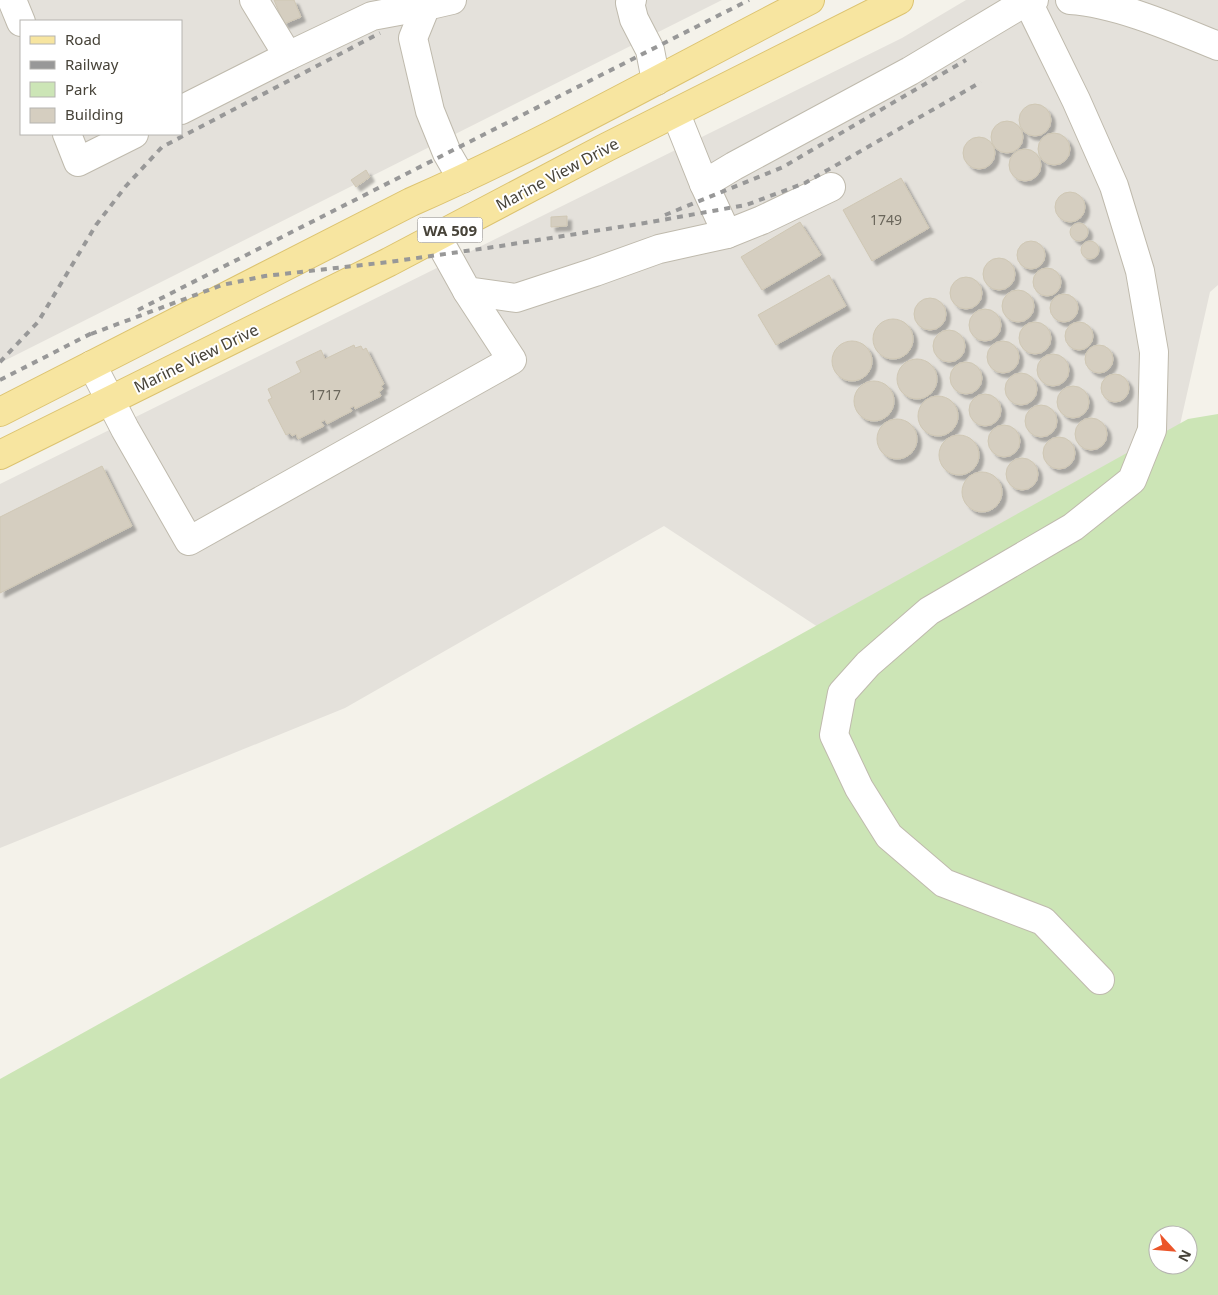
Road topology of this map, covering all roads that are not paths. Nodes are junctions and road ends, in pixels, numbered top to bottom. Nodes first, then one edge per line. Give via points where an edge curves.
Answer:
1 (12, 0) edge
2 (254, 0) edge
3 (632, 0) edge
4 (810, 0) edge
5 (898, 0) edge
6 (1027, 0) edge
7 (1034, 0) edge
8 (1070, 0) edge
9 (434, 2) edge
10 (20, 20) edge
11 (1218, 46) edge
12 (288, 56) junction
13 (656, 81) junction
14 (182, 109) edge
15 (676, 114) junction
16 (67, 135) edge
17 (132, 135) edge
18 (462, 179) junction
19 (704, 184) junction
20 (831, 187) dead end
21 (727, 234) junction
22 (437, 237) junction
23 (466, 291) junction
24 (92, 365) junction
25 (110, 400) junction
26 (0, 412) edge
27 (0, 455) edge
28 (1100, 980) dead end

1 - 10 lane
2 - 12 lane
3 - 13 lane via 634,19 650,50
4 - 13 main road, WA 509
5 - 15 main road, Marine View Drive / WA 509
6 - 7 lane
6 - 19 lane via 910,71
6 - 28 lane via 1114,186 1140,271 1154,352 1152,430 1132,480 1073,527 929,612 868,664 842,693 834,735 859,788 889,836 944,883 1044,921
8 - 11 lane via 1156,21
9 - 12 lane via 372,16
9 - 18 lane via 413,38 430,111 447,153
12 - 14 lane
13 - 18 main road, WA 509
15 - 19 lane
15 - 22 main road, Marine View Drive / WA 509
16 - 17 lane via 78,162
18 - 24 main road, WA 509
19 - 21 lane
20 - 21 lane
21 - 23 lane via 658,249 516,298
22 - 23 lane
22 - 25 main road, Marine View Drive / WA 509
23 - 25 lane via 512,360 188,541
24 - 25 lane
24 - 26 main road, WA 509
25 - 27 main road, Marine View Drive / WA 509

